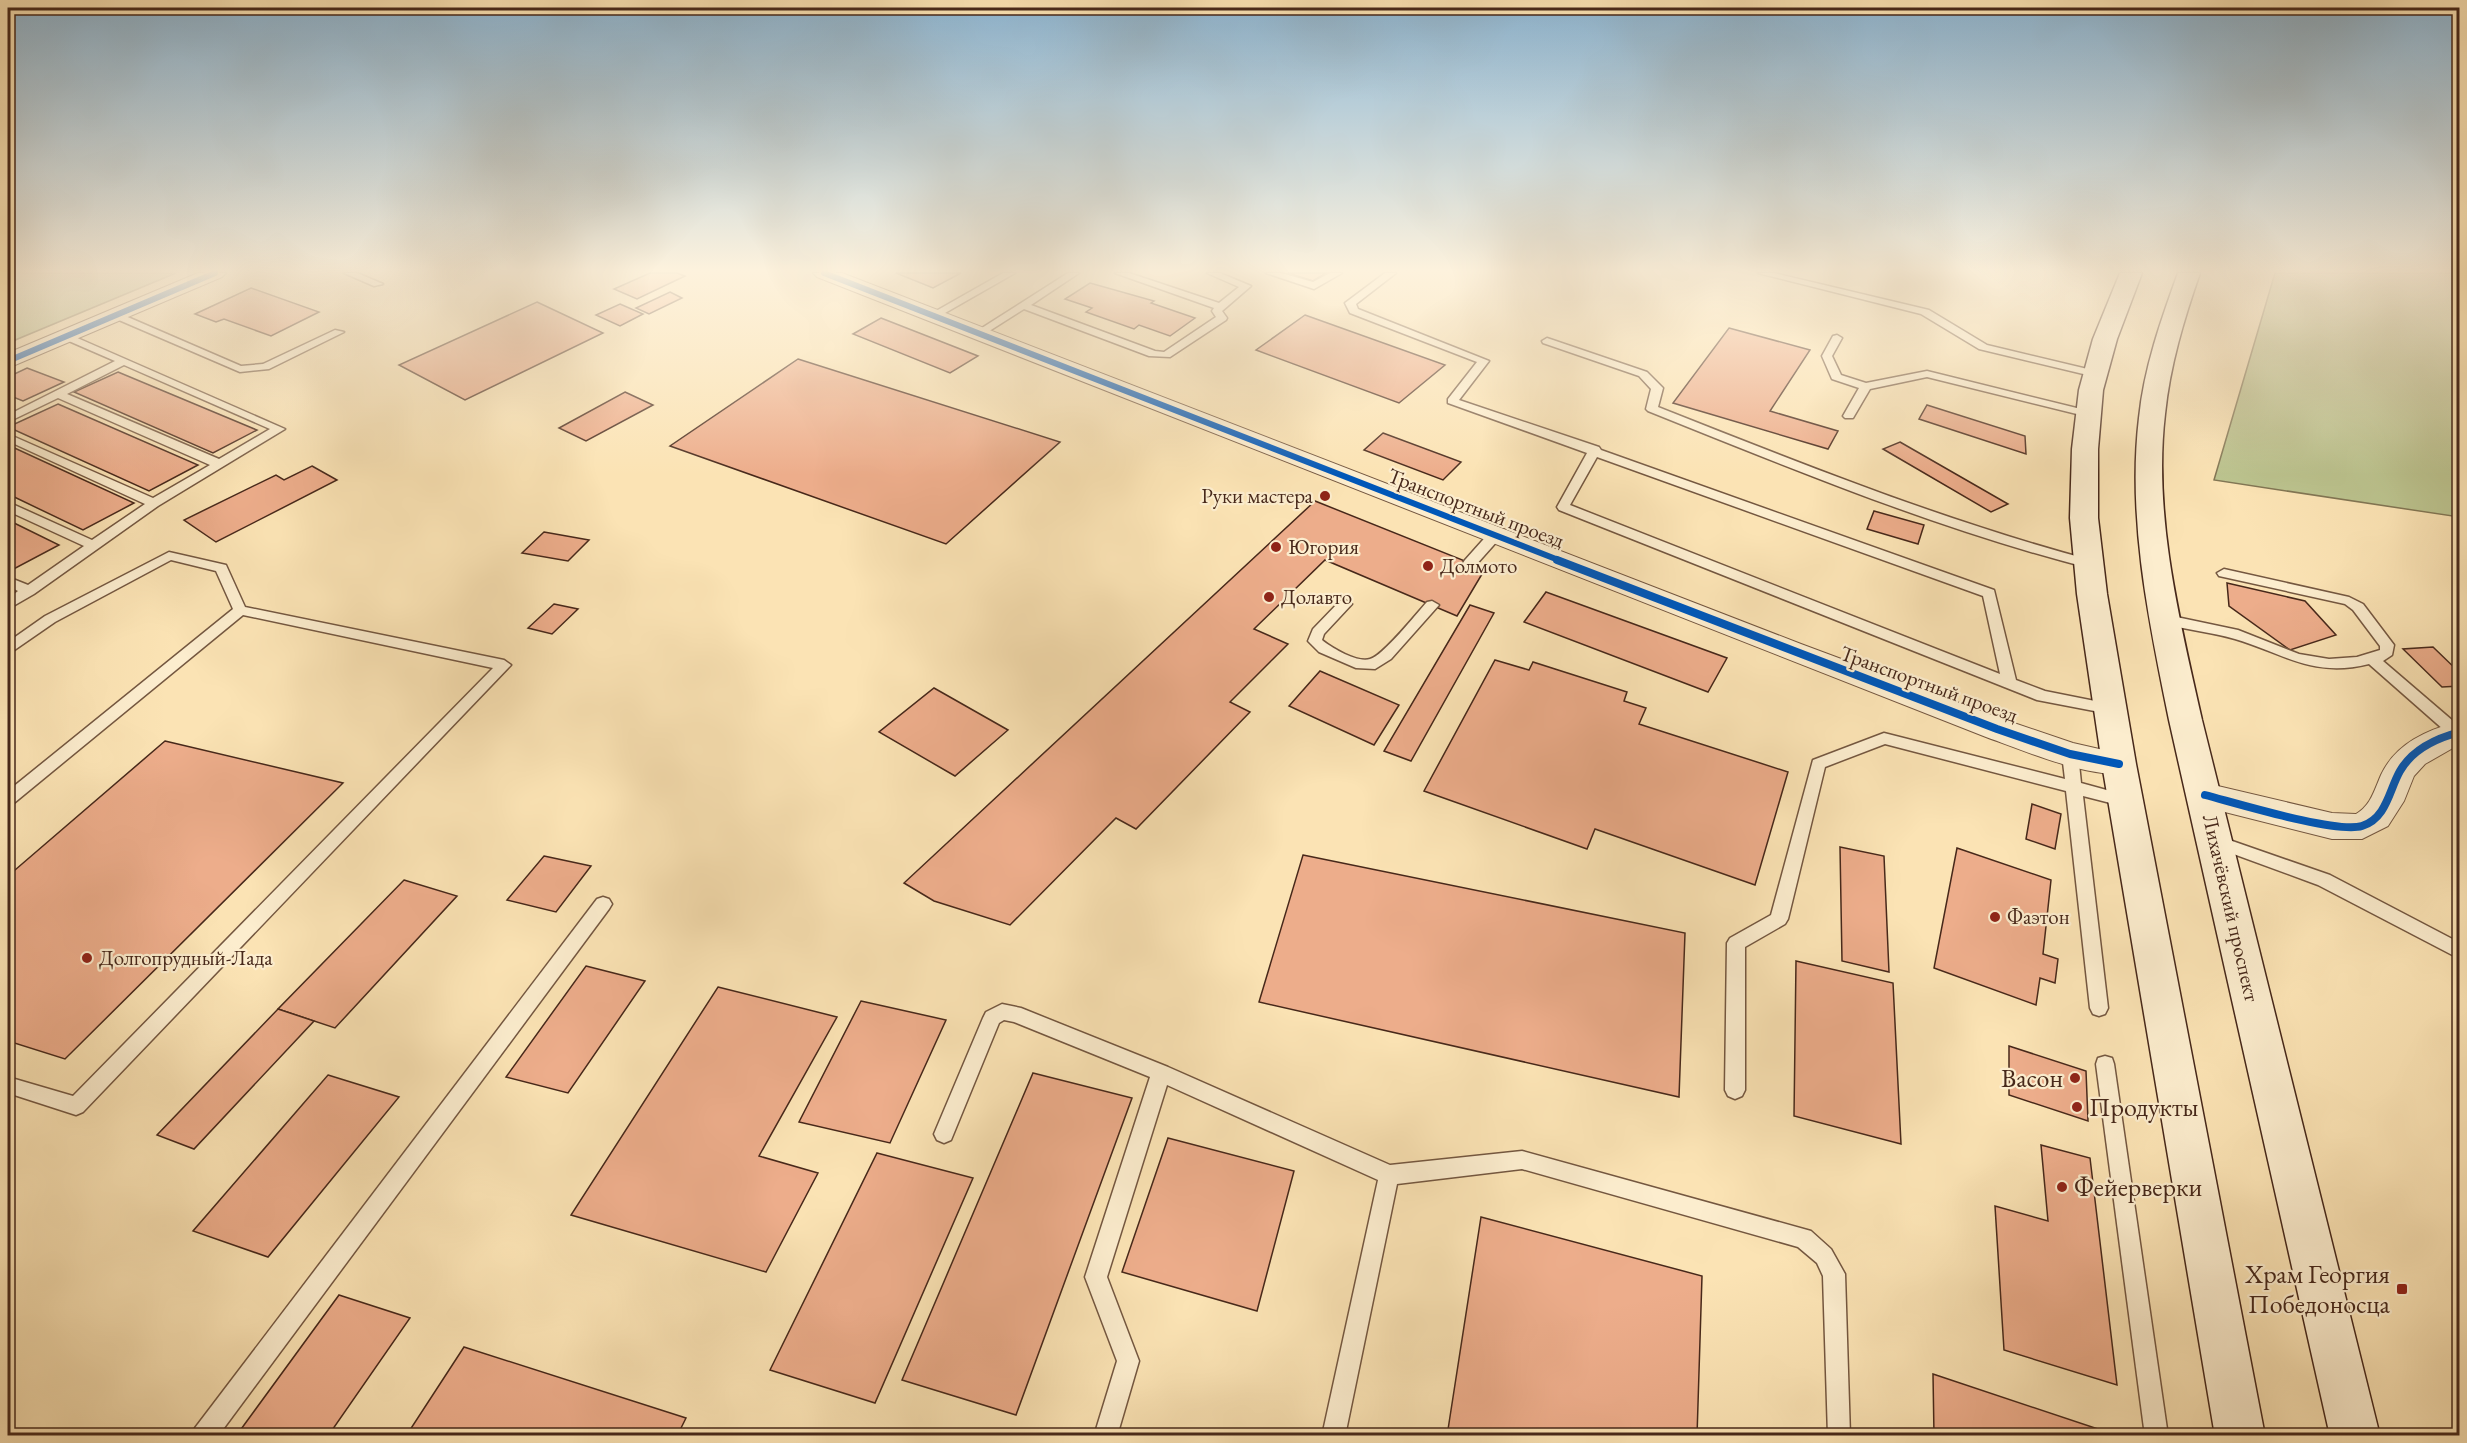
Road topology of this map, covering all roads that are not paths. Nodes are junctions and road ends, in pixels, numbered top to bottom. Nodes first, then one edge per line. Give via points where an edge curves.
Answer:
1 (56, 340) edge
2 (75, 340) edge
3 (174, 340) edge
4 (321, 340) edge
5 (998, 340) edge
6 (1117, 340) edge
7 (1189, 340) edge
8 (1430, 340) edge
9 (1836, 340) edge
10 (1972, 340) edge
11 (2105, 340) edge
12 (2166, 340) edge
13 (1547, 341) dead end
14 (8, 361) edge
15 (122, 362) junction
16 (2096, 374) junction
17 (1866, 386) junction
18 (56, 393) junction
19 (8, 404) edge
20 (22, 410) junction
21 (2089, 414) junction
22 (1849, 416) dead end
23 (8, 419) edge
24 (8, 437) edge
25 (1595, 450) junction
26 (217, 463) junction
27 (154, 503) junction
28 (8, 506) edge
29 (1495, 535) junction
30 (93, 546) junction
31 (1470, 563) dead end
32 (2089, 564) junction
33 (2224, 573) dead end
34 (8, 581) edge
35 (29, 591) junction
36 (1345, 604) dead end
37 (8, 605) edge
38 (1432, 605) dead end
39 (240, 610) junction
40 (2167, 620) junction
41 (8, 648) edge
42 (2372, 659) junction
43 (2009, 683) junction
44 (2110, 709) junction
45 (2458, 732) edge
46 (2070, 754) junction
47 (2123, 783) junction
48 (2074, 787) junction
49 (2205, 795) junction
50 (8, 799) edge
51 (2215, 841) junction
52 (603, 904) dead end
53 (2460, 952) edge
54 (2099, 1008) dead end
55 (2106, 1065) dead end
56 (1161, 1073) junction
57 (8, 1085) edge
58 (1735, 1090) dead end
59 (944, 1134) dead end
60 (1389, 1175) junction
61 (203, 1436) edge
62 (1105, 1436) edge
63 (1334, 1436) edge
64 (1839, 1436) edge
65 (2157, 1436) edge
66 (2240, 1436) edge
67 (2355, 1436) edge

1 - 14 street
2 - 15 lane
3 - 4 lane via 240,369 265,367
5 - 29 street, Транспортный проезд
6 - 7 lane via 1166,356
8 - 25 lane via 1484,361 1452,401
9 - 17 lane via 1827,356 1836,377
10 - 16 lane via 1983,347
11 - 16 main road
12 - 40 main road, Лихачёвский проспект via 2152,404 2149,463 2152,532
13 - 32 lane via 1643,374 1657,388 1652,409 1896,503 2034,551
15 - 18 lane
15 - 26 lane via 279,429
16 - 21 main road
17 - 21 lane via 1928,374
17 - 22 lane
18 - 20 lane
18 - 26 lane
19 - 20 lane
20 - 23 lane
21 - 32 main road via 2084,518
24 - 27 lane
25 - 43 lane via 1989,593
25 - 43 lane via 1563,507
26 - 27 lane
27 - 30 lane
28 - 30 lane
29 - 31 lane
29 - 46 street, Транспортный проезд via 1801,655
30 - 35 lane
32 - 44 main road
33 - 42 lane via 2349,601 2358,607 2386,645 2387,652
34 - 35 lane
35 - 37 lane
36 - 38 lane via 1318,632 1315,641 1360,665 1375,664 1386,656
39 - 41 lane via 221,568 169,556 50,619
39 - 50 lane
39 - 57 lane via 504,665 76,1106
40 - 42 lane via 2238,635 2296,658 2329,664
40 - 49 main road, Лихачёвский проспект
42 - 45 lane
43 - 44 lane via 2042,696
44 - 47 main road
45 - 49 street via 2415,753 2400,771 2376,819 2365,826 2332,826
46 - 47 street, Транспортный проезд
46 - 48 lane
47 - 48 lane
47 - 66 main road
48 - 54 lane
48 - 58 lane via 1884,738 1818,764 1779,919 1736,944
49 - 51 main road, Лихачёвский проспект
51 - 53 lane via 2324,880
51 - 67 main road, Лихачёвский проспект
52 - 61 lane
55 - 65 lane
56 - 59 lane via 1002,1012 992,1018
56 - 60 lane
56 - 62 lane via 1096,1277 1128,1361
60 - 63 lane
60 - 64 lane via 1522,1160 1804,1238 1824,1256 1834,1274

